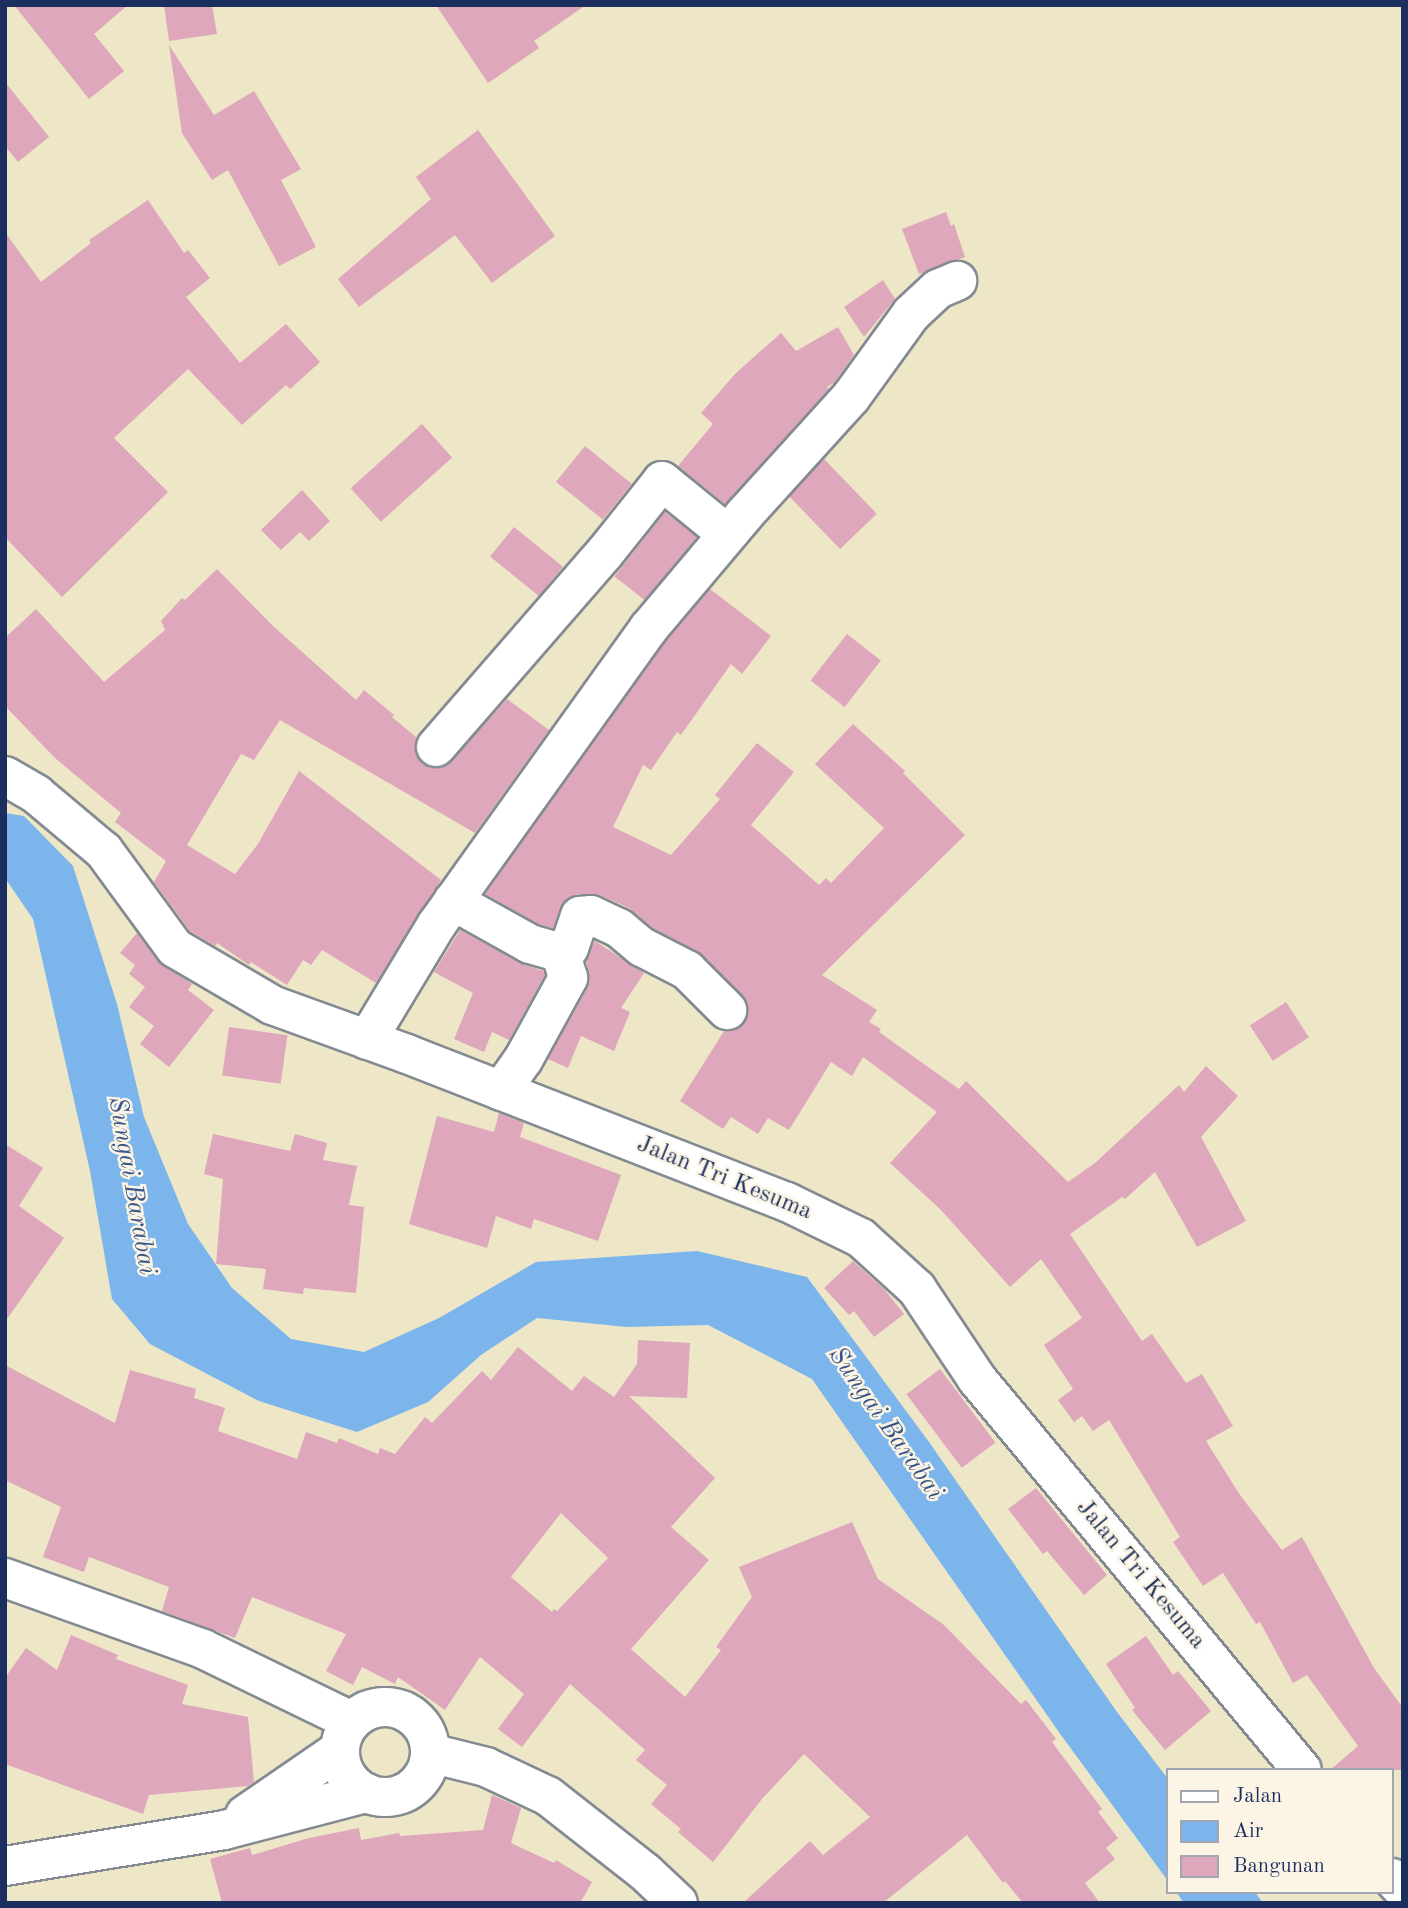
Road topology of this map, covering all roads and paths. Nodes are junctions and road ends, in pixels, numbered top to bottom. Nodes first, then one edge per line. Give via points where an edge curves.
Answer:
1 (957, 281) dead end
2 (727, 534) junction
3 (436, 747) dead end
4 (5, 776) edge
5 (453, 901) junction
6 (561, 953) junction
7 (727, 1010) dead end
8 (367, 1040) junction
9 (501, 1091) junction
10 (5, 1577) edge
11 (344, 1736) junction
12 (430, 1753) junction
13 (1300, 1768) edge
14 (366, 1793) junction
15 (223, 1830) junction
16 (5, 1866) edge
17 (678, 1903) edge

1 - 2 street via 938,289 911,314 851,397
2 - 3 street via 662,481
2 - 5 street via 649,628
4 - 8 street, Jalan Tri Kesuma via 36,794 104,851 175,948 272,1005
5 - 6 street via 530,944
5 - 8 street
6 - 7 street via 569,948 580,916 591,915 687,970
6 - 9 street via 568,978
8 - 9 street, Jalan Tri Kesuma
9 - 13 street, Jalan Tri Kesuma via 788,1202 861,1238 917,1289 977,1379
10 - 11 street via 203,1649
11 - 12 street via 363,1711 394,1707 420,1723
11 - 14 street via 349,1780
11 - 15 street
12 - 14 street via 427,1768 407,1792 391,1797
12 - 17 street via 486,1767 548,1796
14 - 15 street
15 - 16 street

